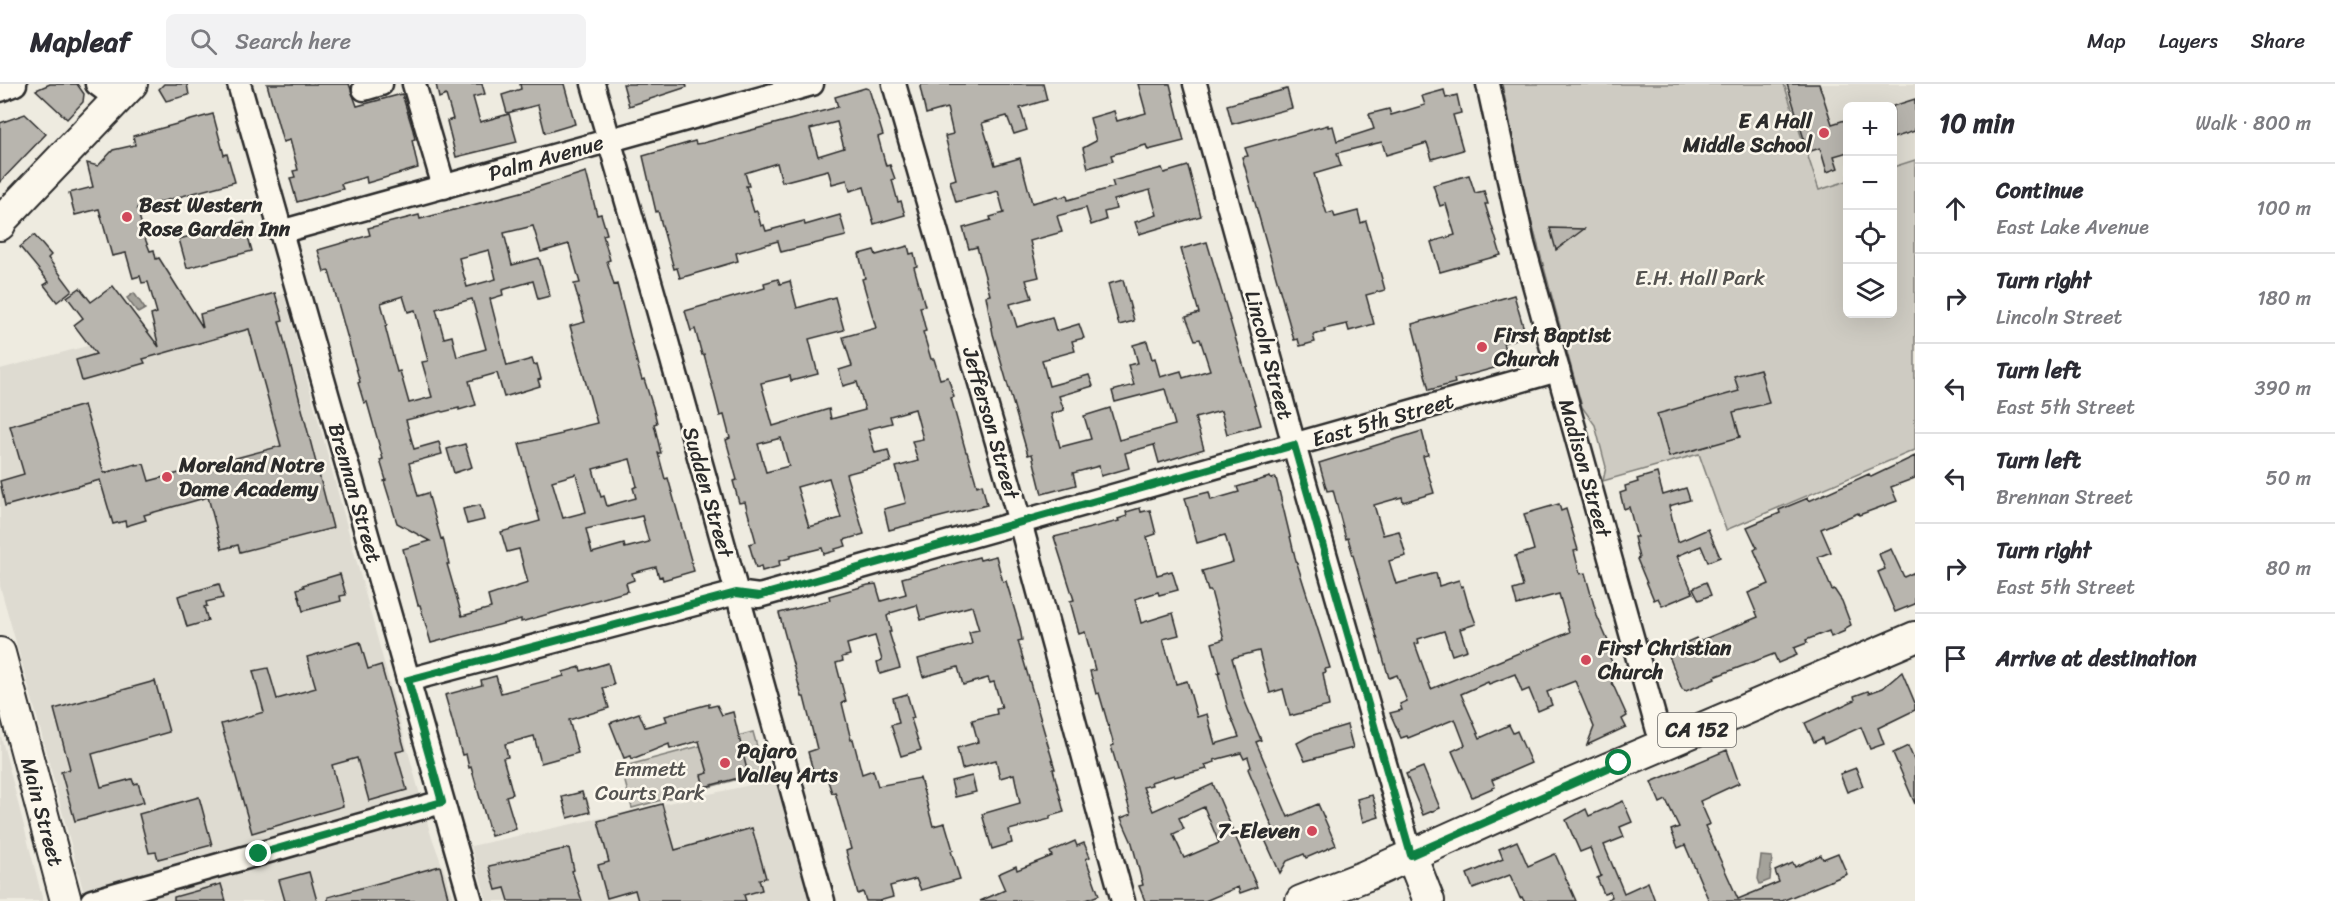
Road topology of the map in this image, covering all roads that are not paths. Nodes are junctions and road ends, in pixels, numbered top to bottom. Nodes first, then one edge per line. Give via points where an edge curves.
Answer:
1 (15, 84) edge
2 (239, 84) edge
3 (414, 84) edge
4 (593, 84) edge
5 (812, 84) edge
6 (894, 84) edge
7 (1195, 84) edge
8 (1488, 84) edge
9 (115, 89) edge
10 (0, 90) edge
11 (608, 140) junction
12 (444, 187) junction
13 (1, 221) edge
14 (280, 232) junction
15 (1558, 370) junction
16 (1294, 445) junction
17 (1020, 522) junction
18 (736, 593) junction
19 (1915, 637) edge
20 (0, 653) edge
21 (408, 680) junction
22 (1662, 745) junction
23 (442, 802) junction
24 (1411, 855) junction
25 (66, 901) edge
26 (92, 901) edge
27 (471, 901) edge
28 (823, 901) edge
29 (1123, 901) edge
30 (1301, 901) edge
31 (1429, 901) edge

1 - 10 street
2 - 14 street, Brennan Street
3 - 12 street
4 - 11 street, Sudden Street
5 - 11 street, Palm Avenue
6 - 17 street, Jefferson Street
7 - 16 street, Lincoln Street
8 - 15 street, Madison Street via 1515,216
9 - 13 main road
11 - 12 street, Palm Avenue
11 - 18 street, Sudden Street
12 - 14 street, Palm Avenue
14 - 21 street, Brennan Street
15 - 16 street, East 5th Street
15 - 22 street, Madison Street
16 - 17 street, East 5th Street
16 - 24 street, Lincoln Street
17 - 18 street, East 5th Street via 759,596
17 - 29 street, Jefferson Street
18 - 21 street, East 5th Street
18 - 28 street, Sudden Street
19 - 22 main road, CA 152
20 - 25 main road, Main Street
21 - 23 street, Brennan Street
22 - 24 main road, CA 152
23 - 26 street
23 - 27 street, Brennan Street
24 - 30 main road, CA 152
24 - 31 main road, Lincoln Street

